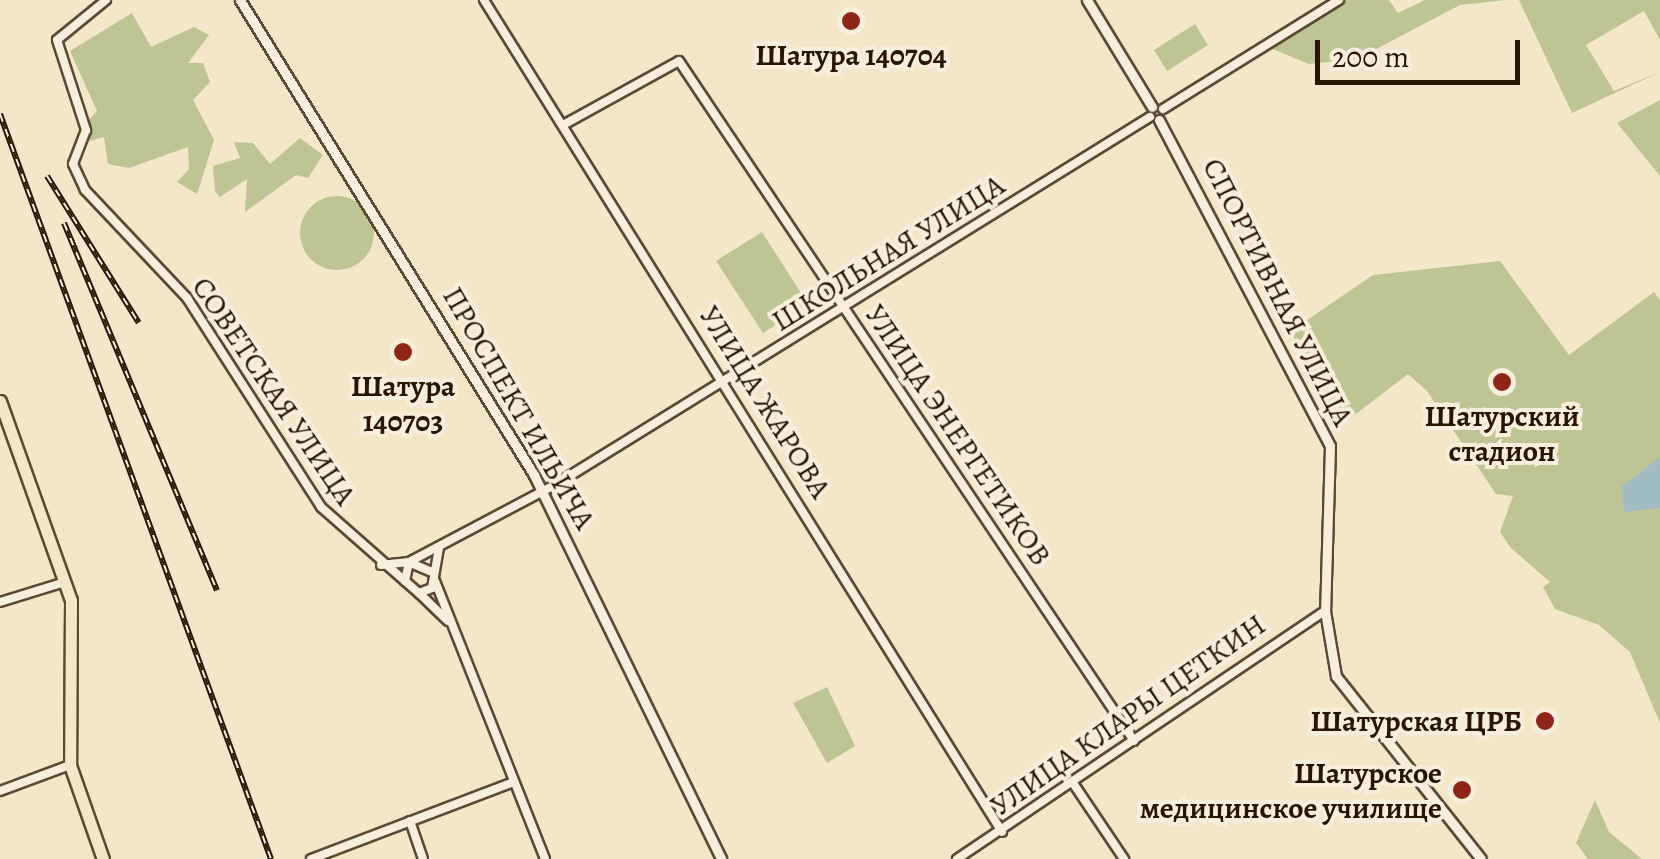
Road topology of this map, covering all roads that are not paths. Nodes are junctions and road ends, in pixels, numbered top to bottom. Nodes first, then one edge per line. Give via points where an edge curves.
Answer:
1 (106, 0) edge
2 (240, 0) edge
3 (484, 0) edge
4 (1087, 0) edge
5 (1339, 0) edge
6 (1156, 113) junction
7 (562, 125) junction
8 (844, 305) junction
9 (726, 380) junction
10 (0, 401) edge
11 (14, 442) junction
12 (0, 446) edge
13 (543, 492) junction
14 (442, 544) junction
15 (409, 562) junction
16 (382, 565) junction
17 (433, 576) junction
18 (405, 580) junction
19 (65, 582) junction
20 (418, 593) junction
21 (0, 602) edge
22 (1325, 612) junction
23 (450, 624) junction
24 (1134, 742) junction
25 (70, 765) junction
26 (514, 782) junction
27 (1074, 782) junction
28 (0, 790) edge
29 (410, 821) junction
30 (1002, 832) junction
31 (103, 859) edge
32 (311, 859) edge
33 (423, 859) edge
34 (545, 859) edge
35 (722, 859) edge
36 (958, 859) edge
37 (1124, 859) edge
38 (1480, 859) edge

1 - 16 street, СОВЕТСКАЯ УЛИЦА via 57,40 88,141 73,164 187,298 321,508
2 - 13 street, ПРОСПЕКТ ИЛЬИЧА
3 - 7 street, УЛИЦА ЖАРОВА
4 - 6 street, СПОРТИВНАЯ УЛИЦА
5 - 6 street, ШКОЛЬНАЯ УЛИЦА
6 - 8 street, ШКОЛЬНАЯ УЛИЦА
6 - 22 street, СПОРТИВНАЯ УЛИЦА via 1330,446
7 - 8 street, УЛИЦА ЭНЕРГЕТИКОВ via 674,56
7 - 9 street, УЛИЦА ЖАРОВА
8 - 9 street, ШКОЛЬНАЯ УЛИЦА
8 - 24 street, УЛИЦА ЭНЕРГЕТИКОВ
9 - 13 street, ШКОЛЬНАЯ УЛИЦА
9 - 30 street, УЛИЦА ЖАРОВА
10 - 11 main road
11 - 12 street
11 - 19 main road
13 - 14 street, ШКОЛЬНАЯ УЛИЦА
13 - 35 street, ПРОСПЕКТ ИЛЬИЧА
14 - 15 street, ШКОЛЬНАЯ УЛИЦА
14 - 17 street
15 - 16 street
15 - 17 street
15 - 18 street
16 - 18 street, СОВЕТСКАЯ УЛИЦА
17 - 20 street
17 - 23 street
18 - 20 street, СОВЕТСКАЯ УЛИЦА
19 - 21 street
19 - 25 main road via 76,648
20 - 23 street
22 - 24 street, УЛИЦА КЛАРЫ ЦЕТКИН
22 - 38 street, СПОРТИВНАЯ УЛИЦА via 1332,666 1349,699
23 - 26 street
24 - 27 street, УЛИЦА КЛАРЫ ЦЕТКИН
25 - 28 street
25 - 31 main road
26 - 29 street
26 - 34 street
27 - 30 street, УЛИЦА КЛАРЫ ЦЕТКИН
27 - 37 street
29 - 32 street
29 - 33 street
30 - 36 street, УЛИЦА КЛАРЫ ЦЕТКИН

